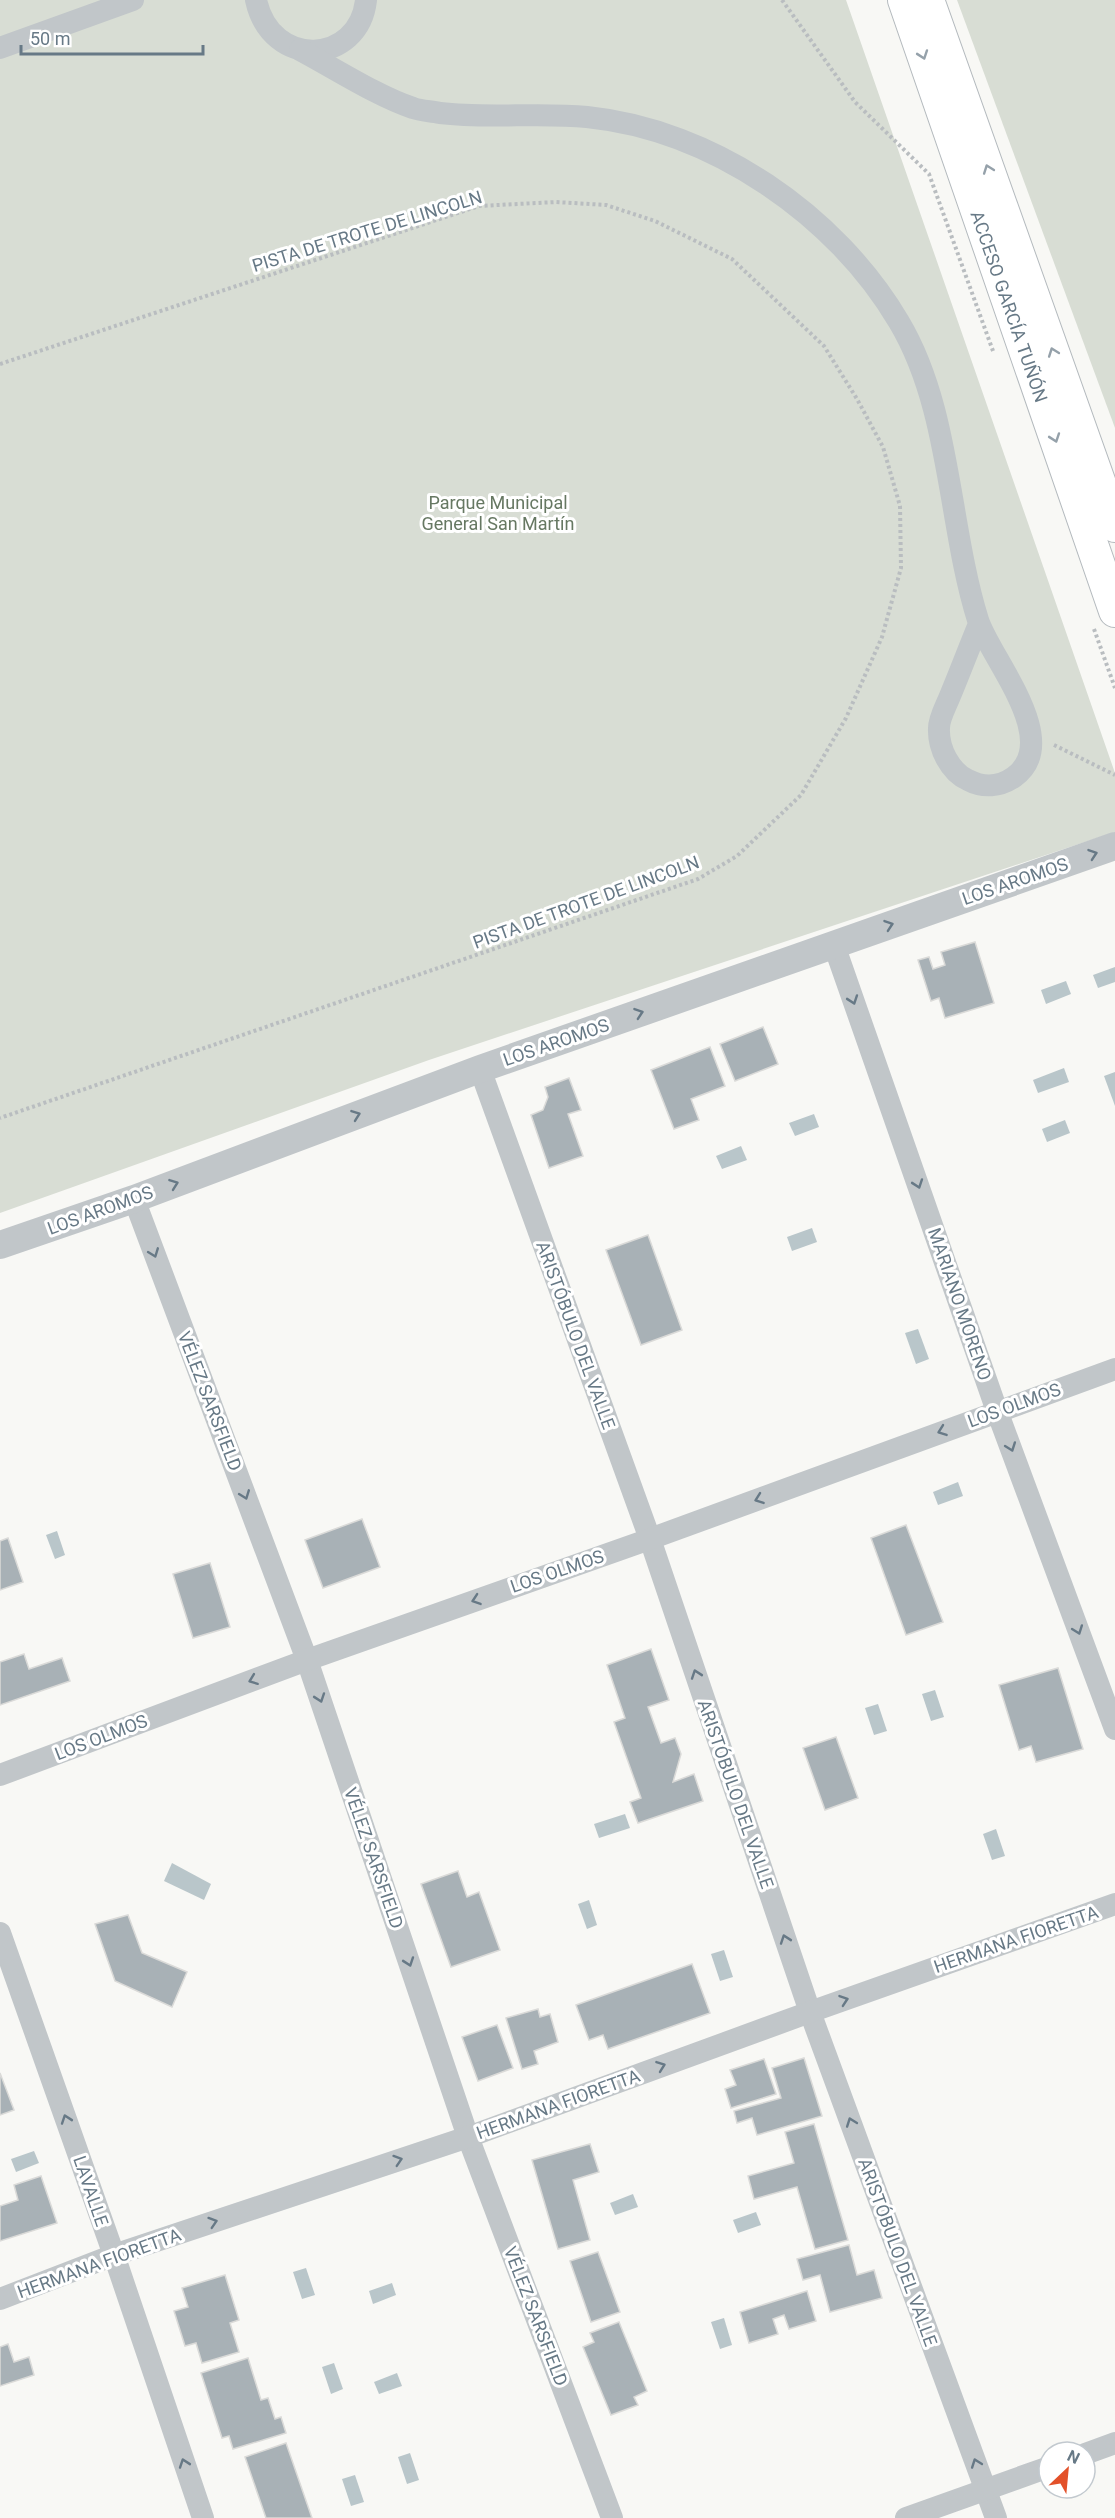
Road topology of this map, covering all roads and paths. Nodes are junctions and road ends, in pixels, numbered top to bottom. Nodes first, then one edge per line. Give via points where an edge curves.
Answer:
1 (133, 0) edge
2 (238, 0) edge
3 (366, 0) edge
4 (782, 0) edge
5 (904, 0) edge
6 (928, 0) edge
7 (258, 8) edge
8 (0, 48) edge
9 (300, 50) junction
10 (994, 353) dead end
11 (0, 364) edge
12 (1115, 526) edge
13 (1103, 616) edge
14 (979, 624) junction
15 (1115, 688) edge
16 (1030, 731) junction
17 (1115, 775) edge
18 (1115, 846) edge
19 (834, 945) junction
20 (480, 1069) junction
21 (0, 1118) edge
22 (134, 1199) junction
23 (0, 1245) edge
24 (1115, 1368) edge
25 (998, 1411) junction
26 (650, 1539) junction
27 (307, 1660) junction
28 (1115, 1729) edge
29 (0, 1775) edge
30 (1115, 1904) edge
31 (0, 1933) edge
32 (810, 2012) junction
33 (468, 2137) junction
34 (114, 2255) junction
35 (0, 2298) edge
36 (1115, 2443) edge
37 (1097, 2450) edge
38 (1037, 2472) edge
39 (986, 2490) junction
40 (203, 2518) edge
41 (612, 2518) edge
42 (906, 2518) edge
43 (996, 2518) edge

1 - 8 street
2 - 7 street
3 - 9 street via 361,19 337,45
4 - 10 path via 855,102 929,174
5 -> 13 main road, ACCESO GARCÍA TUÑÓN
12 -> 6 main road, ACCESO GARCÍA TUÑÓN
7 - 9 street via 269,32 283,44
9 - 14 street via 414,109 471,117 586,117 680,139 785,196 832,235 866,274 900,324 926,380 963,565
11 - 21 path, PISTA DE TROTE DE LINCOLN via 479,206 556,202 606,205 655,221 732,259 824,346 883,447 900,506 901,568 882,637 841,728 801,795 737,856 698,879
13 - 15 path
14 - 16 street via 1009,676
14 - 16 street via 938,725 941,752 962,778 983,787 993,785 1016,776 1030,757
16 - 17 path
19 -> 18 street, LOS AROMOS
20 -> 19 street, LOS AROMOS
19 -> 25 street, MARIANO MORENO
22 -> 20 street, LOS AROMOS
20 - 26 street, ARISTÓBULO DEL VALLE
22 - 23 street, LOS AROMOS
22 -> 27 street, VÉLEZ SARSFIELD
24 - 25 street, LOS OLMOS
25 -> 26 street, LOS OLMOS
25 -> 28 street, MARIANO MORENO
26 -> 27 street, LOS OLMOS
32 -> 26 street, ARISTÓBULO DEL VALLE
27 -> 29 street, LOS OLMOS
27 -> 33 street, VÉLEZ SARSFIELD
32 -> 30 street, HERMANA FIORETTA
34 -> 31 street, LAVALLE
33 -> 32 street, HERMANA FIORETTA
39 -> 32 street, ARISTÓBULO DEL VALLE
34 -> 33 street, HERMANA FIORETTA
33 - 41 street, VÉLEZ SARSFIELD
34 - 35 street, HERMANA FIORETTA
40 -> 34 street, LAVALLE
36 - 37 street
38 - 39 street
39 - 42 street
39 - 43 street, ARISTÓBULO DEL VALLE

